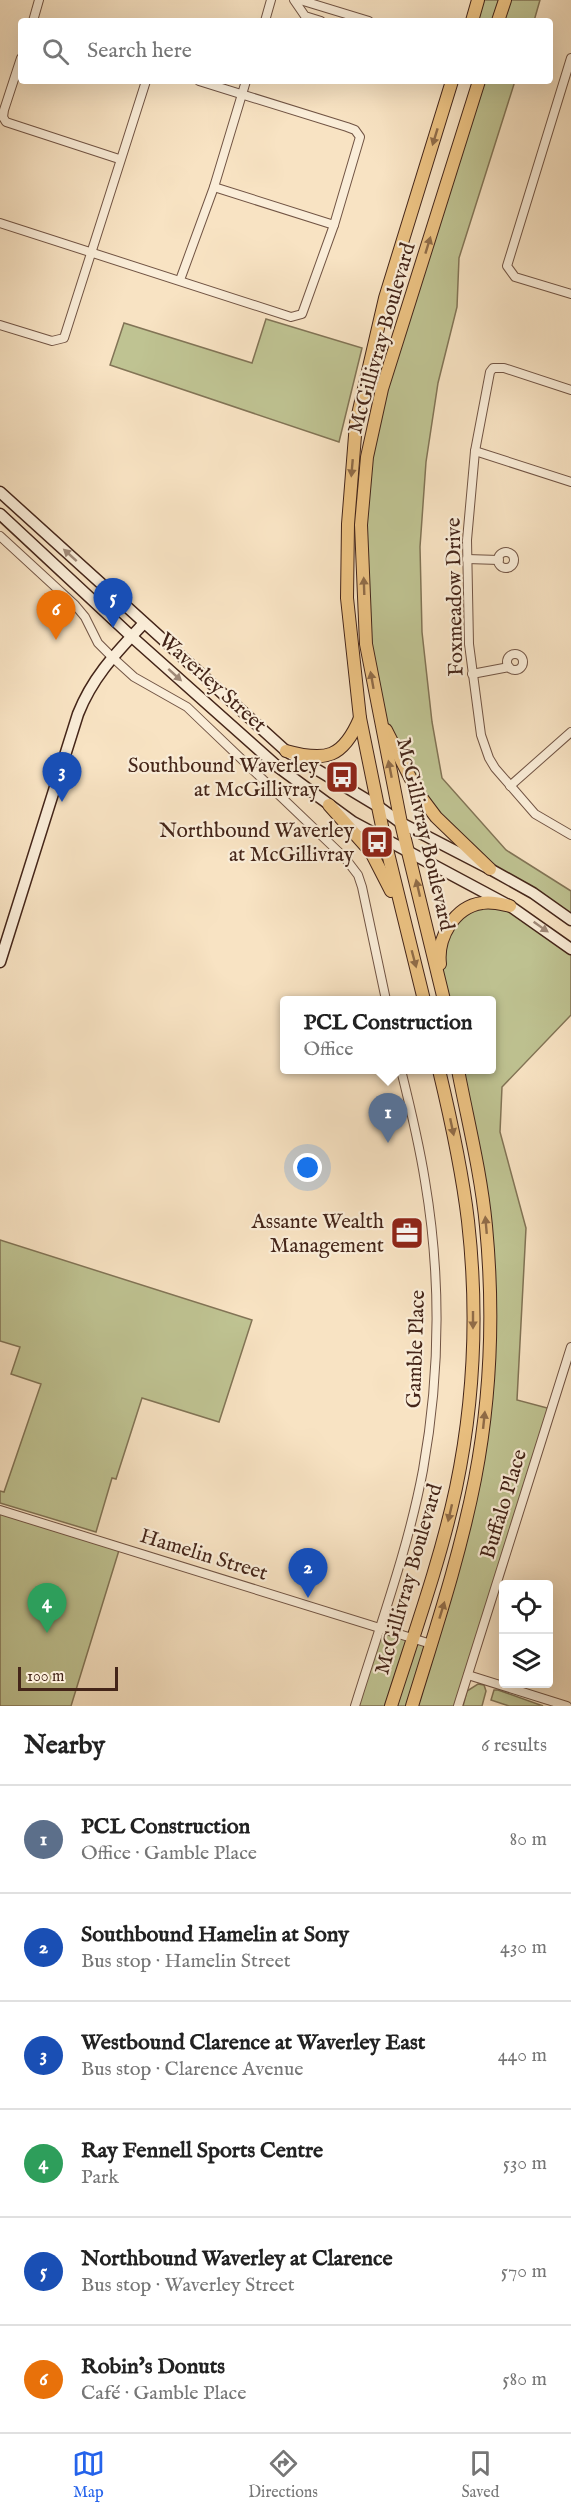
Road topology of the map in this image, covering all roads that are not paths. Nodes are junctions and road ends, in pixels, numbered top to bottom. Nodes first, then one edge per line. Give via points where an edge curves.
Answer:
1 (39, 0) edge
2 (271, 0) edge
3 (294, 0) edge
4 (300, 0) edge
5 (478, 0) edge
6 (505, 0) edge
7 (34, 18) edge
8 (266, 18) edge
9 (311, 18) edge
10 (359, 18) edge
11 (472, 18) edge
12 (499, 18) edge
13 (571, 58) edge
14 (18, 67) edge
15 (145, 84) edge
16 (210, 84) edge
17 (245, 84) edge
18 (451, 84) edge
19 (478, 84) edge
20 (242, 93) junction
21 (119, 159) junction
22 (214, 187) junction
23 (0, 223) edge
24 (334, 225) junction
25 (92, 252) junction
26 (180, 280) junction
27 (571, 294) edge
28 (0, 325) edge
29 (571, 390) edge
30 (475, 451) junction
31 (571, 482) edge
32 (0, 492) edge
33 (0, 514) edge
34 (0, 536) edge
35 (466, 559) junction
36 (499, 560) dead end
37 (144, 622) junction
38 (131, 636) junction
39 (112, 657) junction
40 (508, 667) dead end
41 (472, 674) junction
42 (379, 716) junction
43 (360, 718) junction
44 (571, 732) edge
45 (286, 751) junction
46 (510, 786) junction
47 (329, 805) junction
48 (379, 807) junction
49 (401, 823) junction
50 (571, 835) edge
51 (385, 841) junction
52 (410, 853) junction
53 (490, 869) junction
54 (510, 906) junction
55 (403, 917) junction
56 (571, 920) edge
57 (571, 949) edge
58 (0, 962) edge
59 (385, 996) edge
60 (423, 996) edge
61 (443, 996) edge
62 (444, 996) edge
63 (402, 1074) edge
64 (440, 1074) edge
65 (459, 1074) edge
66 (571, 1347) edge
67 (0, 1510) edge
68 (380, 1628) junction
69 (413, 1637) junction
70 (431, 1644) junction
71 (468, 1675) junction
72 (355, 1706) edge
73 (391, 1706) edge
74 (412, 1706) edge
75 (459, 1706) edge
76 (567, 1706) edge

1 - 7 street
2 - 8 street
3 - 9 street via 305,16
4 - 10 street
5 - 11 main road
6 - 12 main road
13 - 27 street via 507,266 515,277
14 - 21 street via 4,110 6,122
15 - 21 street
16 - 20 street
17 - 20 street
18 -> 43 main road, McGillivray Boulevard via 385,298 356,423 347,598
42 -> 19 main road, McGillivray Boulevard via 366,644 361,525 367,457 382,389
20 - 22 street
20 - 24 street via 355,130 360,137
21 - 25 street
22 - 24 street
22 - 26 street
23 - 25 street
24 - 26 street via 305,309 297,317
25 - 26 street
25 - 28 street via 64,338 52,341
29 - 30 street, Foxmeadow Drive via 493,368 487,378
30 - 31 street
30 - 35 street, Foxmeadow Drive
37 -> 32 main road, Waverley Street
33 - 38 main road, Waverley Street
34 - 39 street via 75,605 98,643
35 - 36 street
35 - 41 street, Foxmeadow Drive
37 - 38 main road
37 - 45 main road, Waverley Street
38 - 39 main road
38 -> 47 main road, Waverley Street via 278,767
39 - 58 main road via 88,688 78,714
39 - 59 street via 134,677 187,707 351,866 362,887
40 - 41 street
41 - 46 street, Foxmeadow Drive via 484,748
49 -> 42 main road, McGillivray Boulevard
42 - 53 main road via 418,793 436,817
43 - 45 main road via 343,746 330,755 313,758
43 - 48 main road, McGillivray Boulevard
44 - 46 street
45 - 48 main road, Waverley Street
46 - 50 street, Foxmeadow Drive via 535,814
47 - 51 main road, Waverley Street
47 - 55 main road via 371,852
48 - 49 main road, Waverley Street
48 - 51 main road, McGillivray Boulevard
49 - 52 main road, McGillivray Boulevard
49 - 53 main road, Waverley Street
51 - 52 main road, Waverley Street
51 - 55 main road, McGillivray Boulevard
52 - 54 main road, Waverley Street
61 -> 52 main road, McGillivray Boulevard
53 - 56 main road, Waverley Street
54 -> 57 main road, Waverley Street
54 - 62 main road via 477,904 458,914 451,923 444,934 439,960
55 -> 60 main road, McGillivray Boulevard
63 - 68 street, Gamble Place via 421,1158 432,1233 436,1351 423,1470
64 -> 69 main road, McGillivray Boulevard via 468,1222 472,1352 456,1487 441,1551
70 -> 65 main road, McGillivray Boulevard via 476,1476 490,1338 482,1195
66 - 71 street, Buffalo Place
67 - 68 street, Hamelin Street
68 - 69 street, Hamelin Street
68 - 72 street, Gamble Place
69 - 70 street, Hamelin Street
69 - 73 main road, McGillivray Boulevard
70 - 74 main road, McGillivray Boulevard
71 - 75 street, Buffalo Place
71 - 76 street

